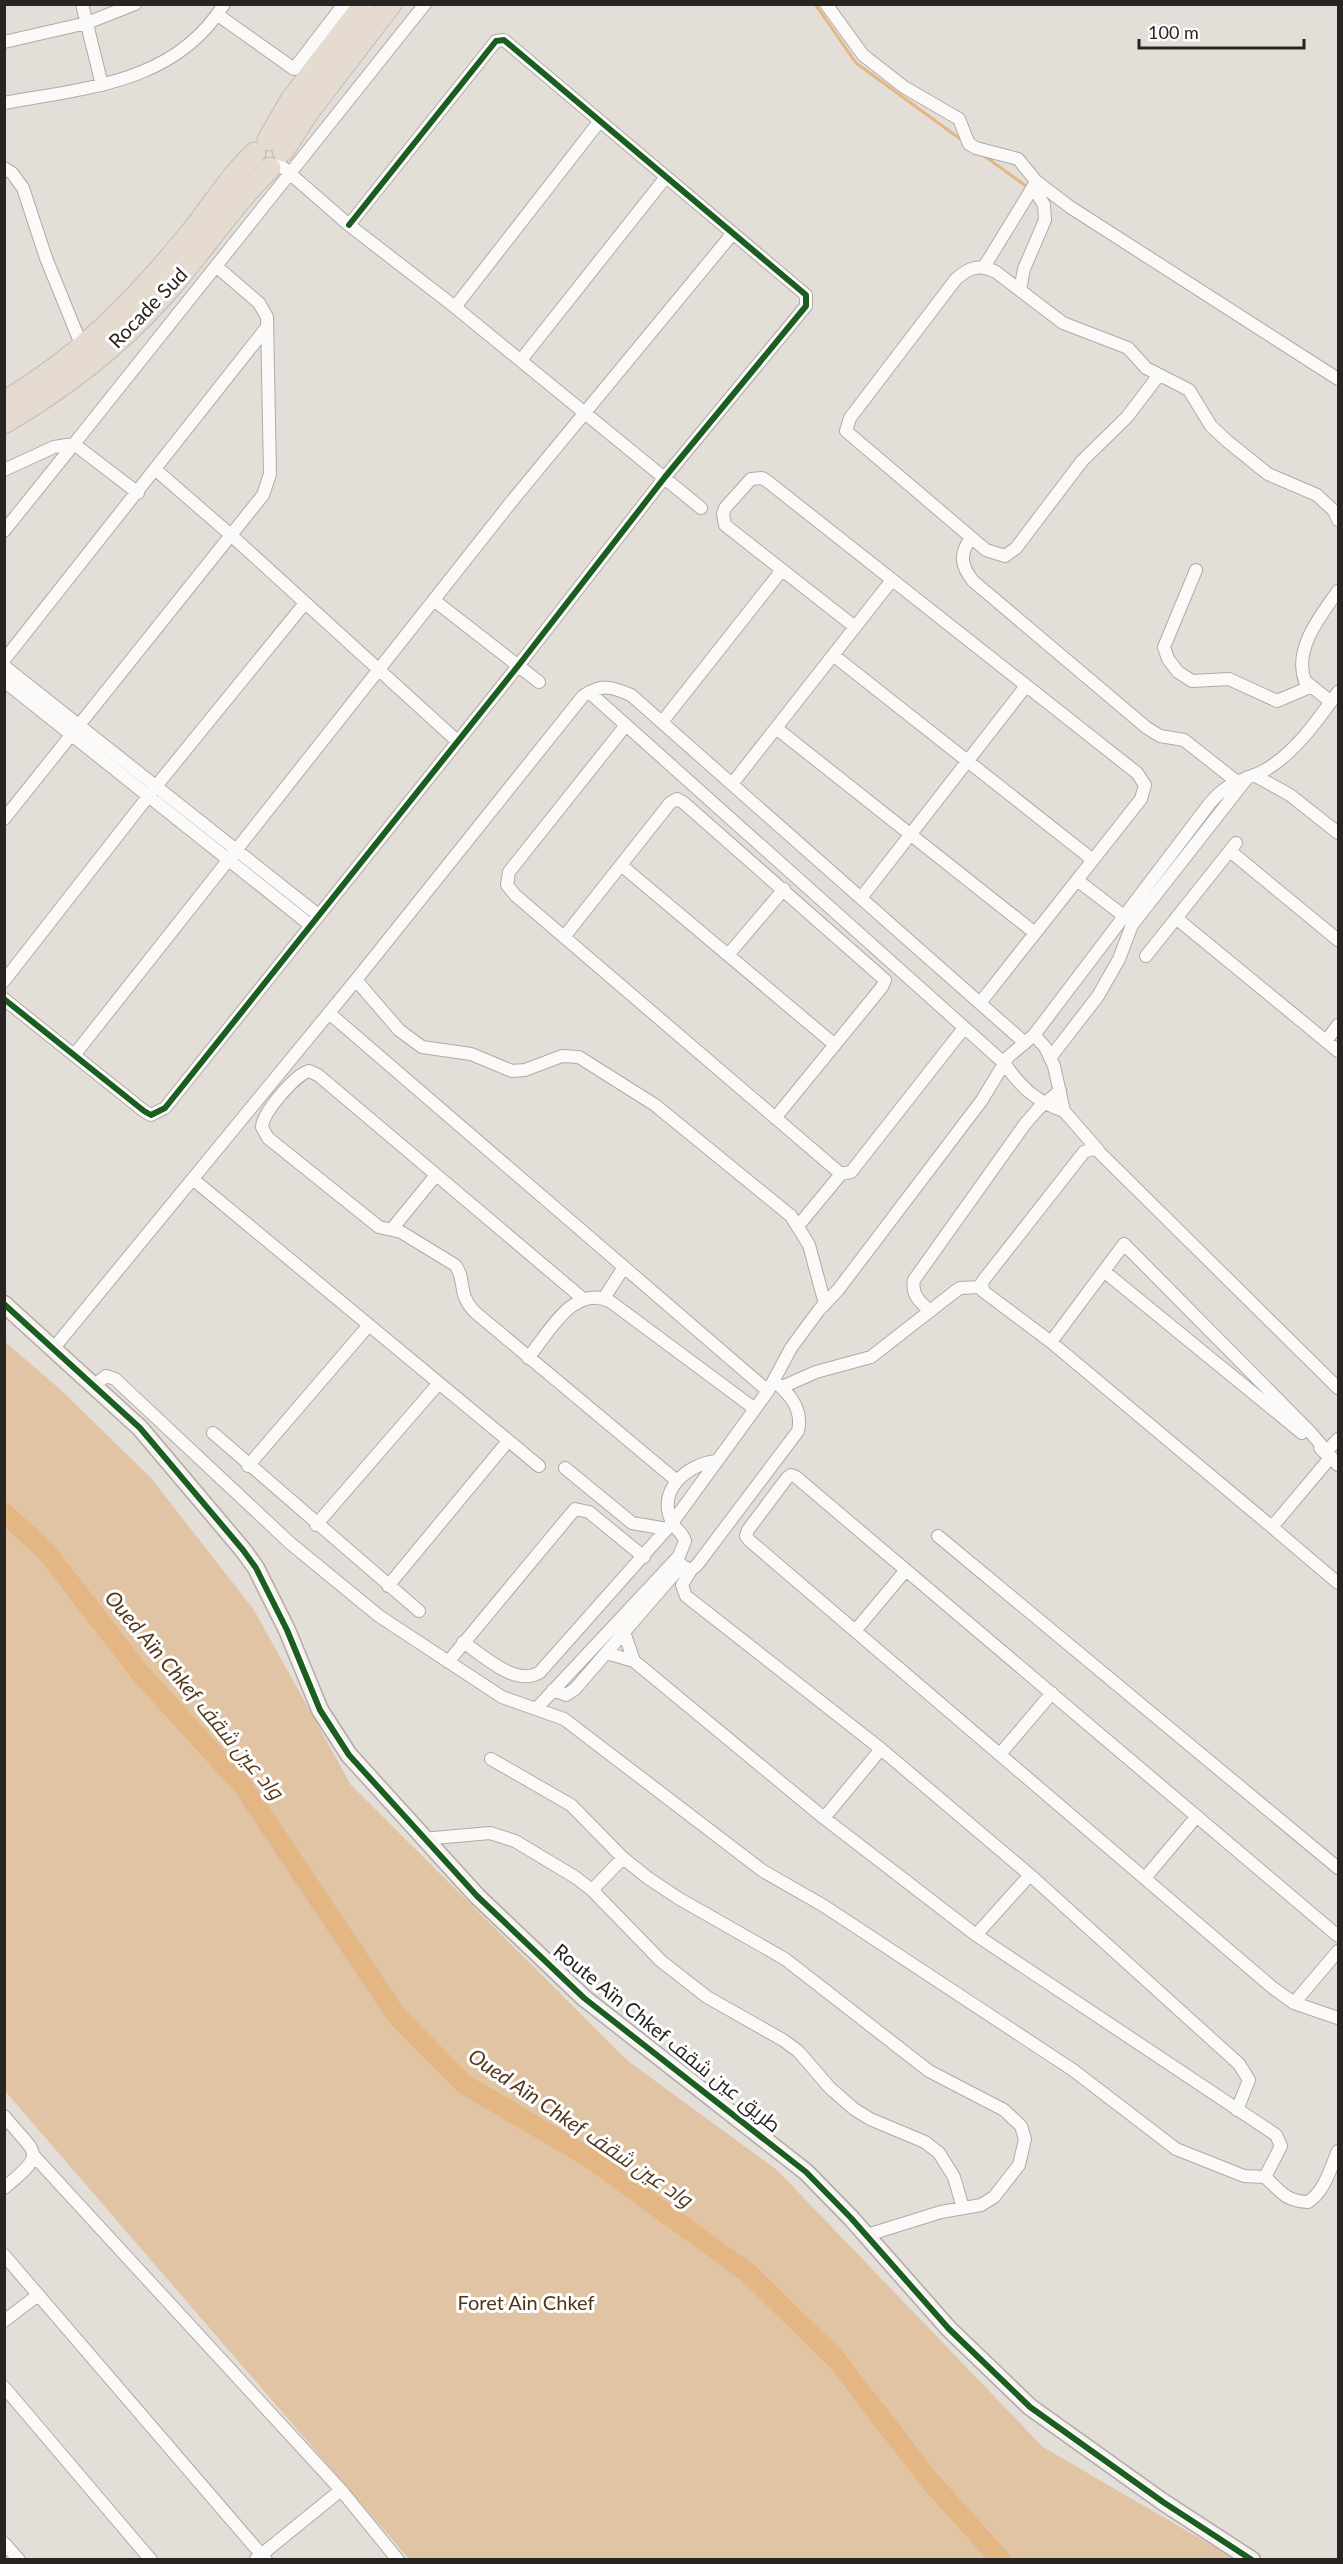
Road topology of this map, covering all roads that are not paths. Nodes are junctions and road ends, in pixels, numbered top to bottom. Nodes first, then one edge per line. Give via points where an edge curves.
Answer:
1 (82, 4) edge
2 (135, 4) edge
3 (344, 4) edge
4 (365, 4) edge
5 (391, 4) edge
6 (425, 4) edge
7 (826, 4) edge
8 (221, 10) edge
9 (87, 24) junction
10 (4, 42) edge
11 (102, 85) junction
12 (4, 103) edge
13 (600, 122) junction
14 (274, 159) junction
15 (4, 168) edge
16 (666, 177) junction
17 (1035, 184) junction
18 (349, 225) junction
19 (734, 233) junction
20 (216, 267) junction
21 (984, 267) junction
22 (1020, 290) junction
23 (455, 307) junction
24 (267, 327) junction
25 (83, 349) junction
26 (521, 360) junction
27 (1159, 375) junction
28 (1338, 379) edge
29 (4, 402) edge
30 (585, 414) junction
31 (4, 423) edge
32 (74, 444) junction
33 (4, 470) edge
34 (156, 470) junction
35 (665, 477) junction
36 (138, 493) junction
37 (700, 508) dead end
38 (1338, 520) edge
39 (4, 531) edge
40 (232, 536) junction
41 (971, 537) junction
42 (782, 570) junction
43 (1196, 570) dead end
44 (892, 580) junction
45 (1338, 591) edge
46 (435, 601) junction
47 (305, 603) junction
48 (855, 627) junction
49 (833, 655) junction
50 (4, 660) edge
51 (4, 666) edge
52 (518, 666) junction
53 (379, 671) junction
54 (4, 681) edge
55 (539, 682) dead end
56 (1026, 686) junction
57 (1310, 687) junction
58 (589, 692) junction
59 (1335, 697) edge
60 (662, 722) junction
61 (626, 725) junction
62 (776, 728) junction
63 (76, 730) junction
64 (456, 740) junction
65 (968, 761) junction
66 (1246, 778) junction
67 (732, 784) junction
68 (153, 790) junction
69 (4, 819) edge
70 (1338, 833) edge
71 (910, 835) junction
72 (233, 854) junction
73 (1093, 860) junction
74 (621, 865) junction
75 (1077, 880) junction
76 (784, 889) junction
77 (861, 898) junction
78 (1124, 916) junction
79 (1176, 918) junction
80 (313, 919) junction
81 (1035, 933) junction
82 (564, 937) junction
83 (1338, 940) edge
84 (728, 955) junction
85 (1146, 956) dead end
86 (356, 980) junction
87 (4, 981) edge
88 (4, 999) edge
89 (980, 1003) junction
90 (329, 1013) junction
91 (1338, 1025) edge
92 (964, 1028) junction
93 (1029, 1039) junction
94 (1326, 1041) junction
95 (834, 1045) junction
96 (1338, 1051) edge
97 (75, 1054) junction
98 (1050, 1058) junction
99 (1004, 1063) junction
100 (270, 1084) junction
101 (1060, 1091) junction
102 (282, 1095) junction
103 (1044, 1103) junction
104 (1064, 1111) junction
105 (775, 1118) junction
106 (1098, 1150) junction
107 (841, 1174) junction
108 (436, 1175) junction
109 (194, 1180) junction
110 (798, 1226) junction
111 (392, 1229) junction
112 (624, 1267) junction
113 (1105, 1272) junction
114 (981, 1287) junction
115 (582, 1298) junction
116 (604, 1298) junction
117 (4, 1304) edge
118 (825, 1304) junction
119 (930, 1311) junction
120 (369, 1325) junction
121 (1051, 1342) junction
122 (53, 1349) junction
123 (528, 1358) junction
124 (439, 1383) junction
125 (93, 1386) junction
126 (775, 1387) junction
127 (1338, 1388) edge
128 (755, 1409) junction
129 (213, 1433) dead end
130 (1338, 1439) edge
131 (508, 1441) junction
132 (1334, 1460) edge
133 (717, 1461) junction
134 (248, 1466) junction
135 (538, 1466) dead end
136 (566, 1468) dead end
137 (677, 1481) junction
138 (751, 1495) junction
139 (766, 1506) junction
140 (316, 1525) junction
141 (669, 1526) junction
142 (1272, 1527) junction
143 (938, 1536) dead end
144 (644, 1557) junction
145 (683, 1565) junction
146 (906, 1570) junction
147 (1338, 1583) edge
148 (388, 1586) junction
149 (419, 1611) dead end
150 (855, 1630) junction
151 (624, 1632) junction
152 (463, 1642) junction
153 (606, 1653) junction
154 (634, 1661) junction
155 (448, 1662) junction
156 (553, 1690) junction
157 (1052, 1694) junction
158 (536, 1708) junction
159 (881, 1749) junction
160 (1000, 1754) junction
161 (491, 1759) dead end
162 (1197, 1816) junction
163 (824, 1818) junction
164 (423, 1839) junction
165 (623, 1858) junction
166 (1338, 1868) edge
167 (1030, 1875) junction
168 (1145, 1878) junction
169 (592, 1890) junction
170 (976, 1935) junction
171 (1338, 1936) edge
172 (1338, 1951) edge
173 (1294, 2003) junction
174 (1338, 2018) edge
175 (1238, 2110) junction
176 (4, 2116) edge
177 (1338, 2151) edge
178 (35, 2157) junction
179 (1265, 2177) junction
180 (4, 2188) edge
181 (963, 2208) junction
182 (867, 2235) junction
183 (4, 2255) edge
184 (38, 2295) junction
185 (4, 2321) edge
186 (4, 2387) edge
187 (341, 2490) junction
188 (4, 2543) edge
189 (261, 2558) edge
190 (19, 2559) edge
191 (151, 2559) edge
192 (398, 2559) edge
193 (1252, 2559) edge

1 - 9 street
2 - 9 street
3 - 8 street via 294,69
4 - 14 highway, Rocade Sud via 291,100
5 - 14 highway, Rocade Sud
6 - 14 street
7 - 17 street via 863,55 904,87 959,119 969,144 1018,159
8 - 11 street via 191,43 170,59 140,74
9 - 10 street
9 - 11 street
11 - 12 street
13 - 16 street
13 - 18 street via 510,43 496,41
13 - 23 street
14 - 18 street
14 - 20 street
14 - 25 highway, Rocade Sud
14 - 31 highway, Rocade Sud via 162,298 128,332 85,369
15 - 25 street via 12,172 23,188
16 - 19 street
16 - 26 street
17 - 21 street
17 - 22 street via 1045,220 1024,269
17 - 28 street
18 - 23 street
19 - 30 street
19 - 35 street via 806,295 806,306
20 - 24 street via 263,308
20 - 32 street
21 - 22 street
21 - 41 street via 974,267 956,279 846,426 851,438
22 - 27 street via 1063,323 1128,348 1146,368
23 - 26 street
24 - 34 street
24 - 40 street via 270,483
25 - 29 highway, Rocade Sud
26 - 30 street
27 - 38 street via 1189,390 1211,426 1227,441 1268,474 1317,495
27 - 41 street via 1127,417 1082,461 1011,553 993,554
30 - 35 street
30 - 46 street
32 - 33 street via 40,452
32 - 36 street
32 - 39 street
34 - 36 street
34 - 40 street
35 - 37 street
35 - 52 street
36 - 50 street
40 - 47 street
40 - 63 street
41 - 66 street via 962,562 973,581 1147,728 1160,736 1184,740
42 - 44 street via 730,530 723,520 725,508 756,477 767,481
42 - 48 street
42 - 60 street
43 - 57 street via 1164,648 1179,672 1200,682 1229,679 1277,701
44 - 48 street
44 - 56 street
45 - 57 street via 1306,645 1302,675
46 - 52 street
46 - 53 street
47 - 53 street
47 - 68 street
48 - 49 street
49 - 62 street
49 - 65 street
51 - 63 street
52 - 55 street
52 - 64 street
53 - 64 street
53 - 72 street
54 - 63 street
56 - 65 street
56 - 73 street via 1137,773 1145,785 1141,799
57 - 59 street
58 - 60 street via 616,688 631,695
58 - 61 street
58 - 86 street
59 - 66 street via 1290,751 1271,767
60 - 67 street
61 - 82 street via 506,878 510,890
61 - 92 street
62 - 67 street
62 - 71 street
63 - 68 street
63 - 69 street
64 - 80 street
65 - 71 street
65 - 73 street
66 - 70 street via 1290,795
66 - 78 street via 1228,784 1210,803
66 - 98 street via 1132,925 1098,996
67 - 77 street
68 - 72 street
68 - 87 street
71 - 77 street
71 - 81 street
72 - 80 street
72 - 97 street
73 - 75 street
74 - 76 street via 677,799
74 - 82 street
74 - 84 street
75 - 78 street
75 - 81 street
76 - 84 street
76 - 95 street via 885,980
77 - 89 street
78 - 93 street
79 - 83 street via 1233,847
79 - 85 street
79 - 94 street
80 - 97 street via 157,1113 144,1112
81 - 89 street
82 - 105 street
84 - 95 street
86 - 90 street
86 - 110 street via 399,1030 422,1047 471,1054 512,1071 562,1056 586,1060 656,1105 774,1201
88 - 97 street
89 - 93 street
90 - 100 street
90 - 112 street
91 - 94 street
92 - 99 street
92 - 107 street via 851,1172
93 - 98 street
93 - 99 street
94 - 96 street
95 - 105 street
98 - 101 street
99 - 103 street via 1021,1086
99 - 118 street via 986,1094
100 - 102 street
100 - 109 street
101 - 103 street
101 - 104 street
102 - 108 street via 302,1073 318,1075
102 - 111 street via 262,1122 263,1132 379,1227
103 - 104 street
103 - 119 street via 914,1280 912,1289 917,1299
104 - 106 street
105 - 107 street
106 - 114 street via 1084,1152
106 - 127 street
107 - 110 street
108 - 111 street
108 - 115 street
109 - 120 street
109 - 122 street
110 - 118 street via 810,1245
111 - 123 street via 455,1265 468,1306
112 - 116 street
112 - 126 street
113 - 121 street
113 - 132 street
113 - 132 street via 1124,1244
114 - 119 street via 960,1288
114 - 121 street
115 - 116 street
115 - 123 street
116 - 128 street
117 - 122 street, Route Aïn Chkef طريق عين شقف
118 - 126 street via 791,1348
119 - 126 street via 871,1358
120 - 124 street
120 - 134 street
121 - 142 street
122 - 125 street, Route Aïn Chkef طريق عين شقف
123 - 137 street
124 - 131 street
124 - 140 street
125 - 155 street via 106,1376 115,1379 324,1572 379,1616
125 - 164 street, Route Aïn Chkef طريق عين شقف via 140,1428 243,1550 287,1630 325,1718 367,1778
126 - 128 street
126 - 138 street via 800,1414 798,1431
128 - 133 street
129 - 134 street
130 - 132 street
131 - 135 street
131 - 148 street
132 - 142 street
133 - 137 street via 692,1467
133 - 141 street
134 - 140 street
136 - 141 street via 632,1523
137 - 141 street via 670,1497
138 - 139 street
138 - 145 street
139 - 146 street via 787,1478 794,1475
139 - 150 street via 746,1533 747,1539
140 - 148 street
141 - 144 street
141 - 145 street via 685,1541
142 - 147 street
143 - 166 street
144 - 152 street via 535,1675 518,1677
144 - 152 street via 589,1512 575,1509
145 - 151 street
145 - 156 street
145 - 159 street via 686,1596
146 - 150 street
146 - 157 street
148 - 149 street
150 - 160 street
151 - 153 street
151 - 154 street
152 - 155 street
153 - 154 street
153 - 156 street via 570,1693
154 - 163 street
155 - 158 street via 502,1697
156 - 158 street
157 - 160 street
157 - 162 street
158 - 179 street via 585,1733 763,1871 824,1906 1073,2070 1176,2149 1244,2176
159 - 163 street
159 - 167 street
160 - 168 street
161 - 165 street via 571,1805
162 - 168 street
162 - 171 street
163 - 170 street
164 - 169 street via 490,1833 545,1857
164 - 182 street, Route Aïn Chkef طريق عين شقف via 564,1981 784,2153
165 - 169 street
165 - 181 street via 678,1898 785,1959 929,2071 1014,2117 1025,2139 1019,2165 994,2197 981,2205
167 - 170 street
167 - 175 street via 1245,2070 1249,2080
168 - 173 street
169 - 181 street via 634,1936 685,1981 798,2051 854,2109 925,2142 939,2153 954,2177
170 - 175 street
172 - 173 street
173 - 174 street
175 - 179 street via 1280,2139 1281,2146
176 - 178 street
177 - 179 street via 1322,2188 1308,2202 1292,2200
178 - 180 street via 33,2165
178 - 187 street
181 - 182 street
182 - 193 street, Route Aïn Chkef طريق عين شقف via 948,2329 1030,2407 1163,2502
183 - 184 street
184 - 185 street
184 - 189 street
186 - 191 street
187 - 189 street
187 - 192 street
188 - 190 street

